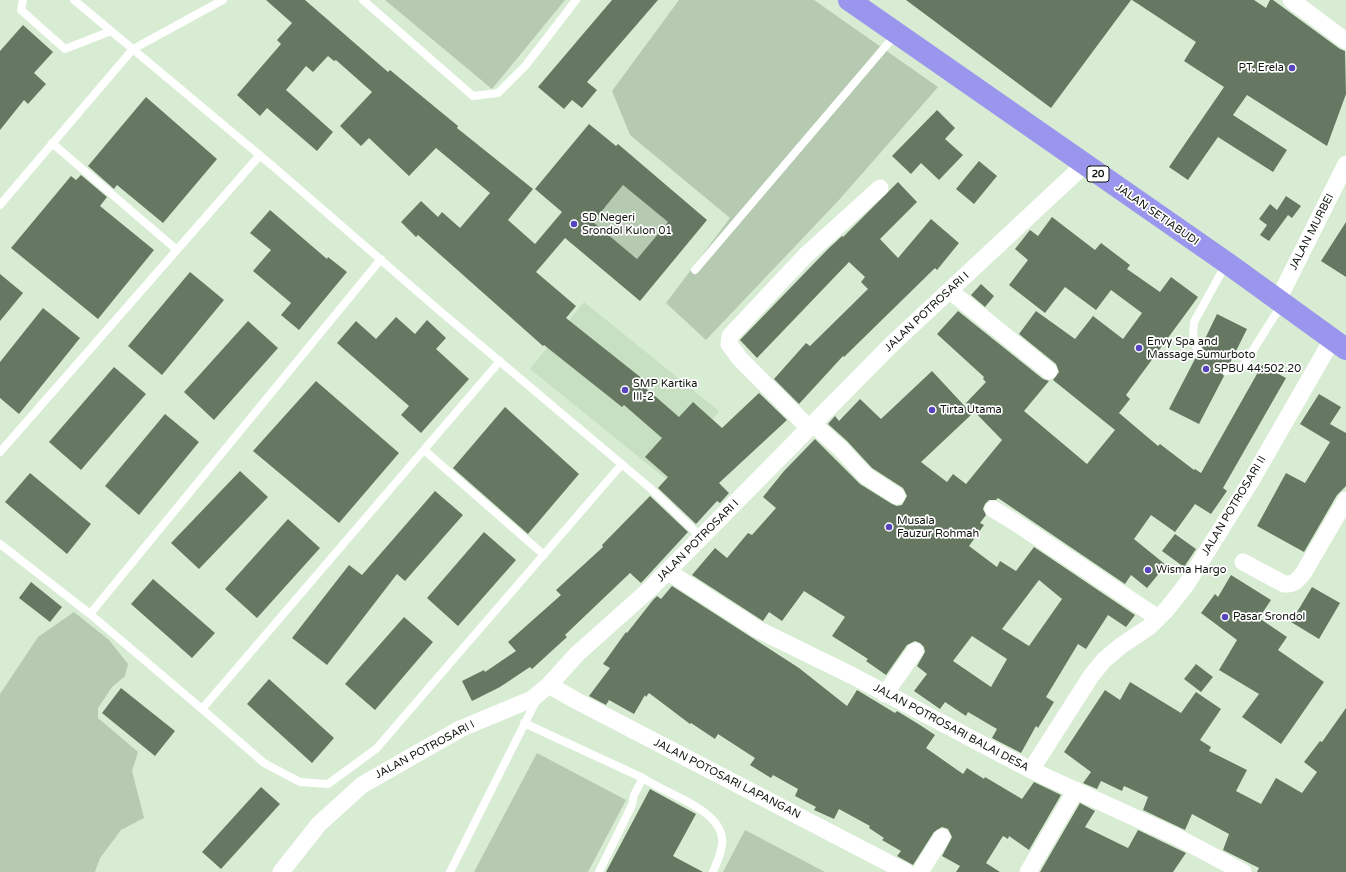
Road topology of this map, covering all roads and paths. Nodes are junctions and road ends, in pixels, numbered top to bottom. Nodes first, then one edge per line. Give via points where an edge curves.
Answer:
1 (23, 0) edge
2 (74, 0) edge
3 (223, 0) edge
4 (363, 0) edge
5 (576, 0) edge
6 (849, 0) edge
7 (1291, 0) edge
8 (111, 31) junction
9 (897, 33) junction
10 (1346, 41) edge
11 (133, 49) junction
12 (52, 143) junction
13 (260, 155) junction
14 (1346, 164) edge
15 (1084, 165) junction
16 (880, 188) dead end
17 (0, 205) edge
18 (177, 250) junction
19 (381, 259) junction
20 (1227, 263) junction
21 (695, 270) dead end
22 (950, 291) junction
23 (1280, 302) junction
24 (1339, 344) edge
25 (1198, 352) dead end
26 (500, 361) junction
27 (1049, 371) dead end
28 (1226, 371) dead end
29 (811, 426) junction
30 (424, 450) junction
31 (0, 452) edge
32 (622, 464) junction
33 (896, 496) dead end
34 (1346, 500) edge
35 (993, 509) dead end
36 (701, 537) junction
37 (0, 544) edge
38 (544, 555) junction
39 (1243, 562) dead end
40 (667, 571) junction
41 (90, 614) junction
42 (1158, 618) junction
43 (915, 651) dead end
44 (545, 689) junction
45 (885, 694) junction
46 (202, 708) junction
47 (524, 723) junction
48 (1030, 770) junction
49 (642, 778) junction
50 (1076, 790) junction
51 (942, 837) dead end
52 (281, 872) edge
53 (450, 872) edge
54 (599, 872) edge
55 (714, 872) edge
56 (906, 872) edge
57 (920, 872) edge
58 (1028, 872) edge
59 (1243, 872) edge

1 - 8 lane via 21,10 65,49
2 - 8 lane
3 - 11 lane
4 - 5 lane via 474,96 498,93 526,65
6 - 9 highway, JALAN SETIABUDI / 20
7 - 10 street
8 - 11 lane
9 - 15 highway, JALAN SETIABUDI / 20
9 - 21 lane
11 - 12 lane
11 - 13 lane
12 - 17 lane
12 - 18 lane
13 - 18 lane
13 - 19 lane
14 - 23 street, JALAN MURBEI
15 - 20 highway, JALAN SETIABUDI / 20
15 - 22 street, JALAN POTROSARI I
16 - 29 street via 806,255 730,336 729,344 740,359
18 - 31 lane
19 - 26 lane
19 - 41 lane
20 - 23 highway, JALAN SETIABUDI / 20
20 - 25 lane via 1194,322 1193,336
22 - 27 street
22 - 29 street, JALAN POTROSARI I via 892,344
23 - 24 highway, JALAN SETIABUDI / 20
23 - 28 lane via 1241,369
24 - 42 street, JALAN POTROSARI II via 1186,585
26 - 30 lane
26 - 32 lane
29 - 33 street via 840,448 866,476
29 - 36 street, JALAN POTROSARI I
30 - 38 lane
30 - 46 lane
32 - 36 lane
32 - 38 lane
34 - 39 street via 1296,582 1291,585 1284,584
35 - 42 street
36 - 40 street, JALAN POTROSARI I
37 - 41 lane
38 - 46 lane via 376,749 328,784 300,782 264,763
40 - 44 street, JALAN POTROSARI I via 577,654
40 - 45 street, JALAN POTROSARI BALAI DESA via 757,629
41 - 46 lane
42 - 48 street, JALAN POTROSARI II via 1122,645 1100,666
43 - 45 street
44 - 47 lane
44 - 52 street, JALAN POTROSARI I via 532,699 460,729 362,785 319,824
44 - 56 street, JALAN POTOSARI LAPANGAN via 577,702
45 - 48 street, JALAN POTROSARI BALAI DESA
47 - 49 lane
47 - 53 lane
48 - 50 street, JALAN POTROSARI BALAI DESA
49 - 54 lane via 632,805
49 - 55 lane via 697,807 712,820 720,833 721,849
50 - 58 street
50 - 59 street, JALAN POTROSARI BALAI DESA via 1177,837
51 - 57 street

